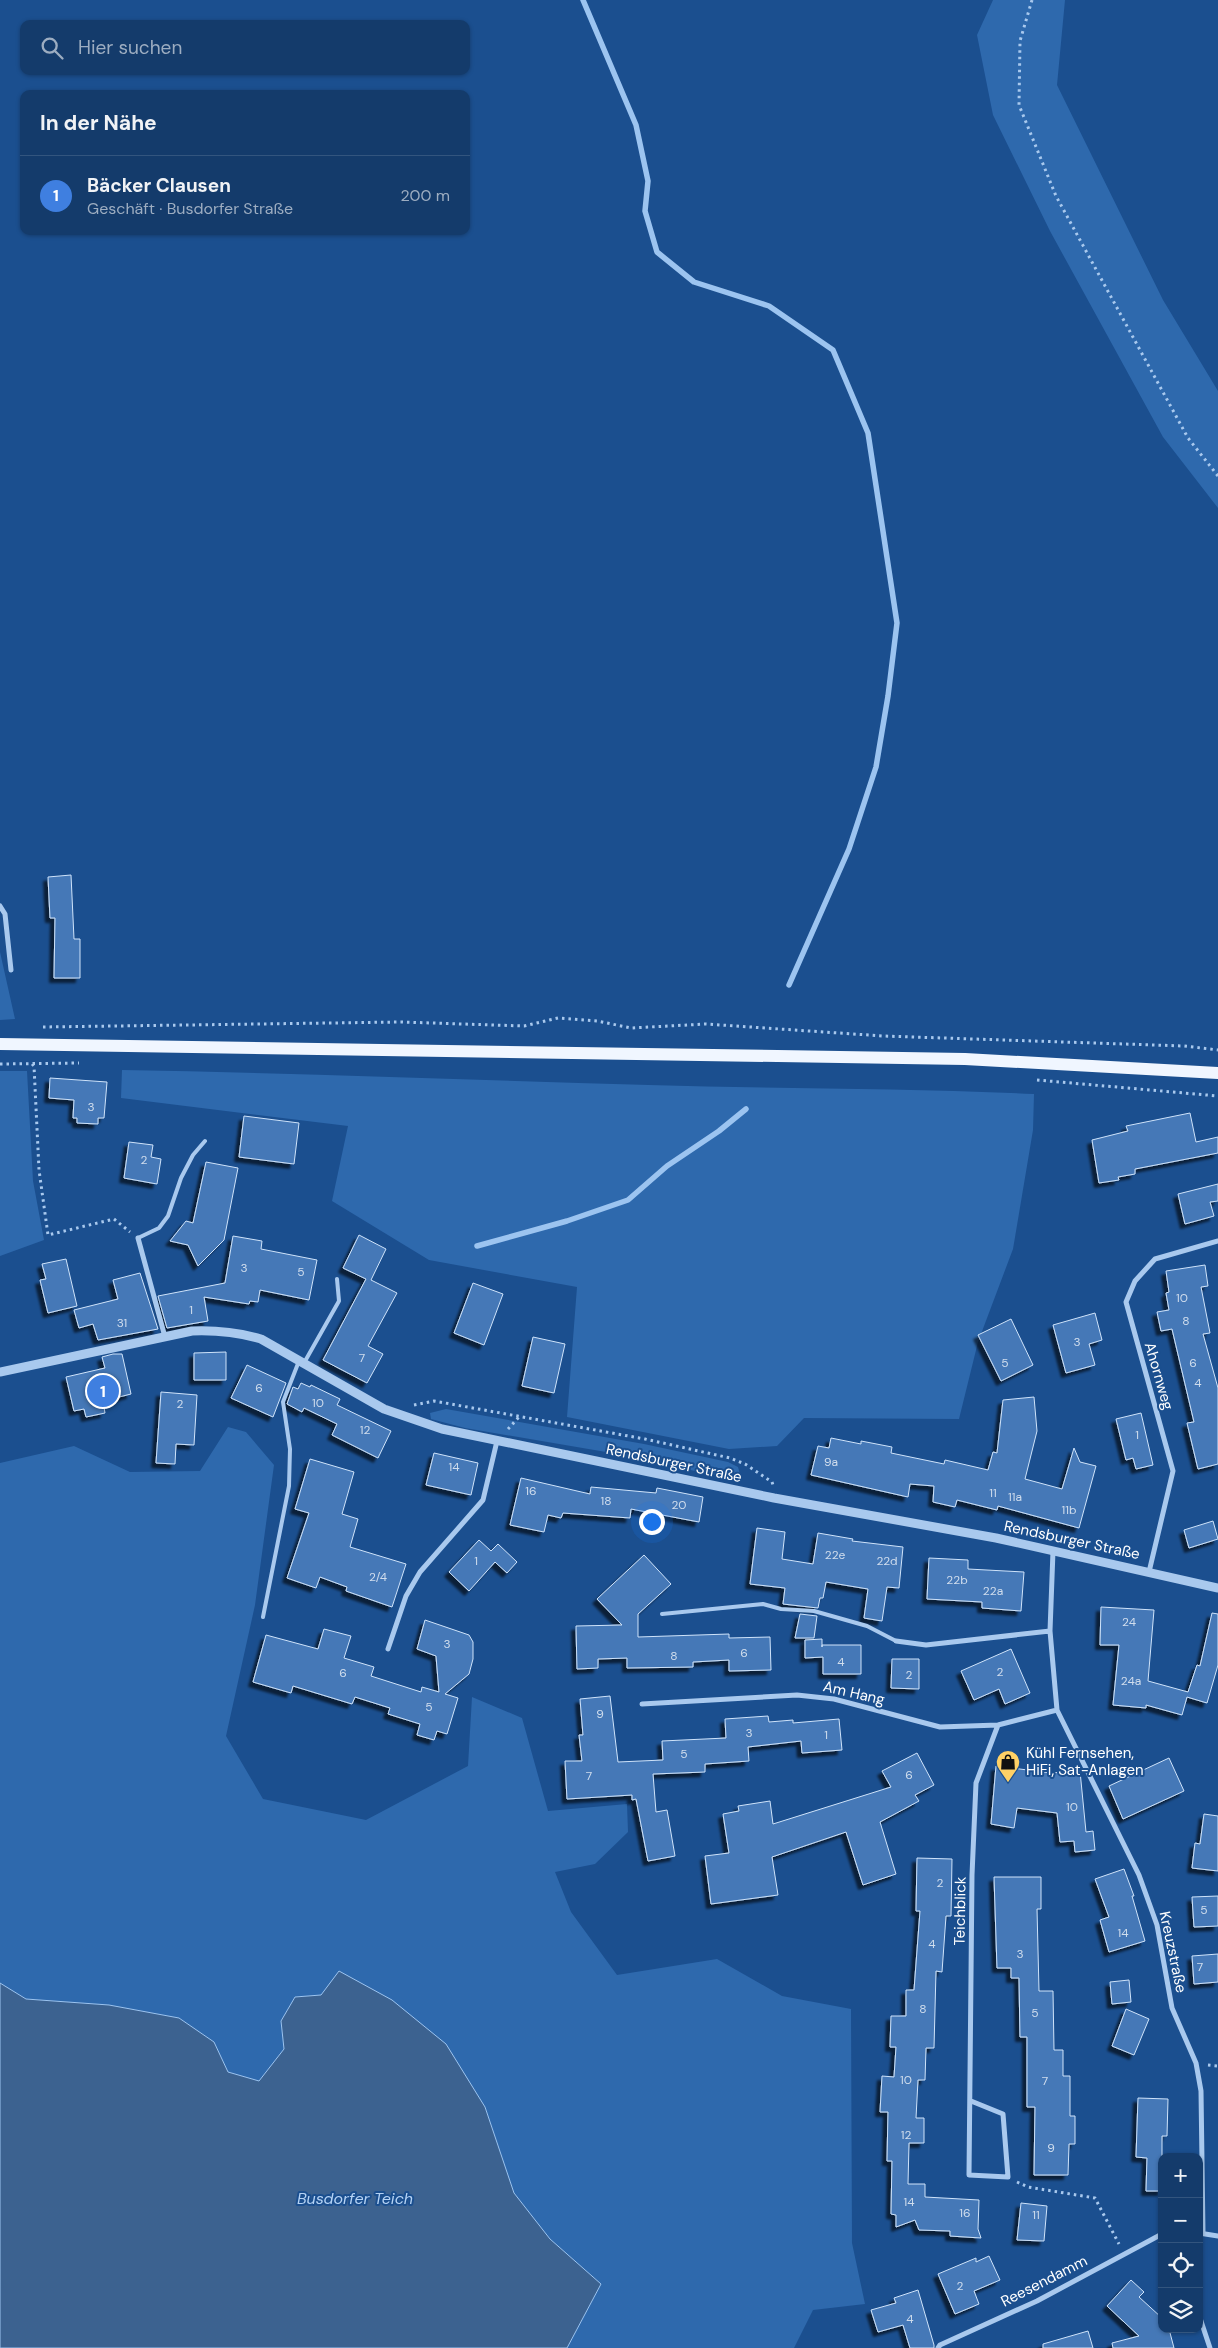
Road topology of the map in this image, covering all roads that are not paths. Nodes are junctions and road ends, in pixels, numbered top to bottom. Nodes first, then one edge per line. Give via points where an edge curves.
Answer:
1 (0, 906) edge
2 (11, 970) dead end
3 (0, 1044) edge
4 (1218, 1073) edge
5 (205, 1141) dead end
6 (138, 1238) joint
7 (1218, 1241) edge
8 (337, 1279) dead end
9 (164, 1337) junction
10 (301, 1362) junction
11 (0, 1372) edge
12 (497, 1441) junction
13 (1053, 1550) junction
14 (1149, 1572) junction
15 (1218, 1588) edge
16 (662, 1614) dead end
17 (263, 1617) dead end
18 (1050, 1631) junction
19 (896, 1641) joint
20 (388, 1649) dead end
21 (642, 1704) dead end
22 (1057, 1710) junction
23 (998, 1725) junction
24 (970, 2101) junction
25 (1200, 2198) edge
26 (1203, 2233) edge
27 (1158, 2236) edge
28 (1218, 2236) edge
29 (1203, 2327) edge
30 (938, 2348) edge
31 (1210, 2348) edge

1 - 2 street via 4,914
3 - 4 main road via 955,1059
5 - 6 lane via 181,1178 168,1216 159,1228
6 - 9 street
7 - 14 street, Ahornweg via 1155,1259 1135,1281 1126,1302 1173,1471
8 - 10 lane via 339,1301
9 - 10 street, Rendsburger Straße via 218,1330 239,1332 261,1339
9 - 11 street, Rendsburger Straße
10 - 12 street, Rendsburger Straße via 401,1416
10 - 17 lane via 283,1402 290,1449 289,1486
12 - 13 street, Rendsburger Straße via 774,1498
12 - 20 street via 483,1500 420,1572 406,1596
13 - 14 street, Rendsburger Straße
13 - 18 street, Kreuzstraße
14 - 15 street, Rendsburger Straße
16 - 19 lane via 763,1604 823,1614 866,1626
18 - 19 street via 926,1645
18 - 22 street, Kreuzstraße
21 - 23 street, Am Hang via 796,1694 834,1699 940,1727
22 - 23 street, Am Hang
22 - 25 street, Kreuzstraße via 1139,1875 1157,1925 1172,2008 1196,2062 1201,2091
23 - 24 street, Teichblick via 976,1783
24 - 24 street, Teichblick via 969,2175 1008,2177 1003,2114
26 - 28 street
27 - 30 street, Reesendamm via 1037,2301
29 - 31 street

